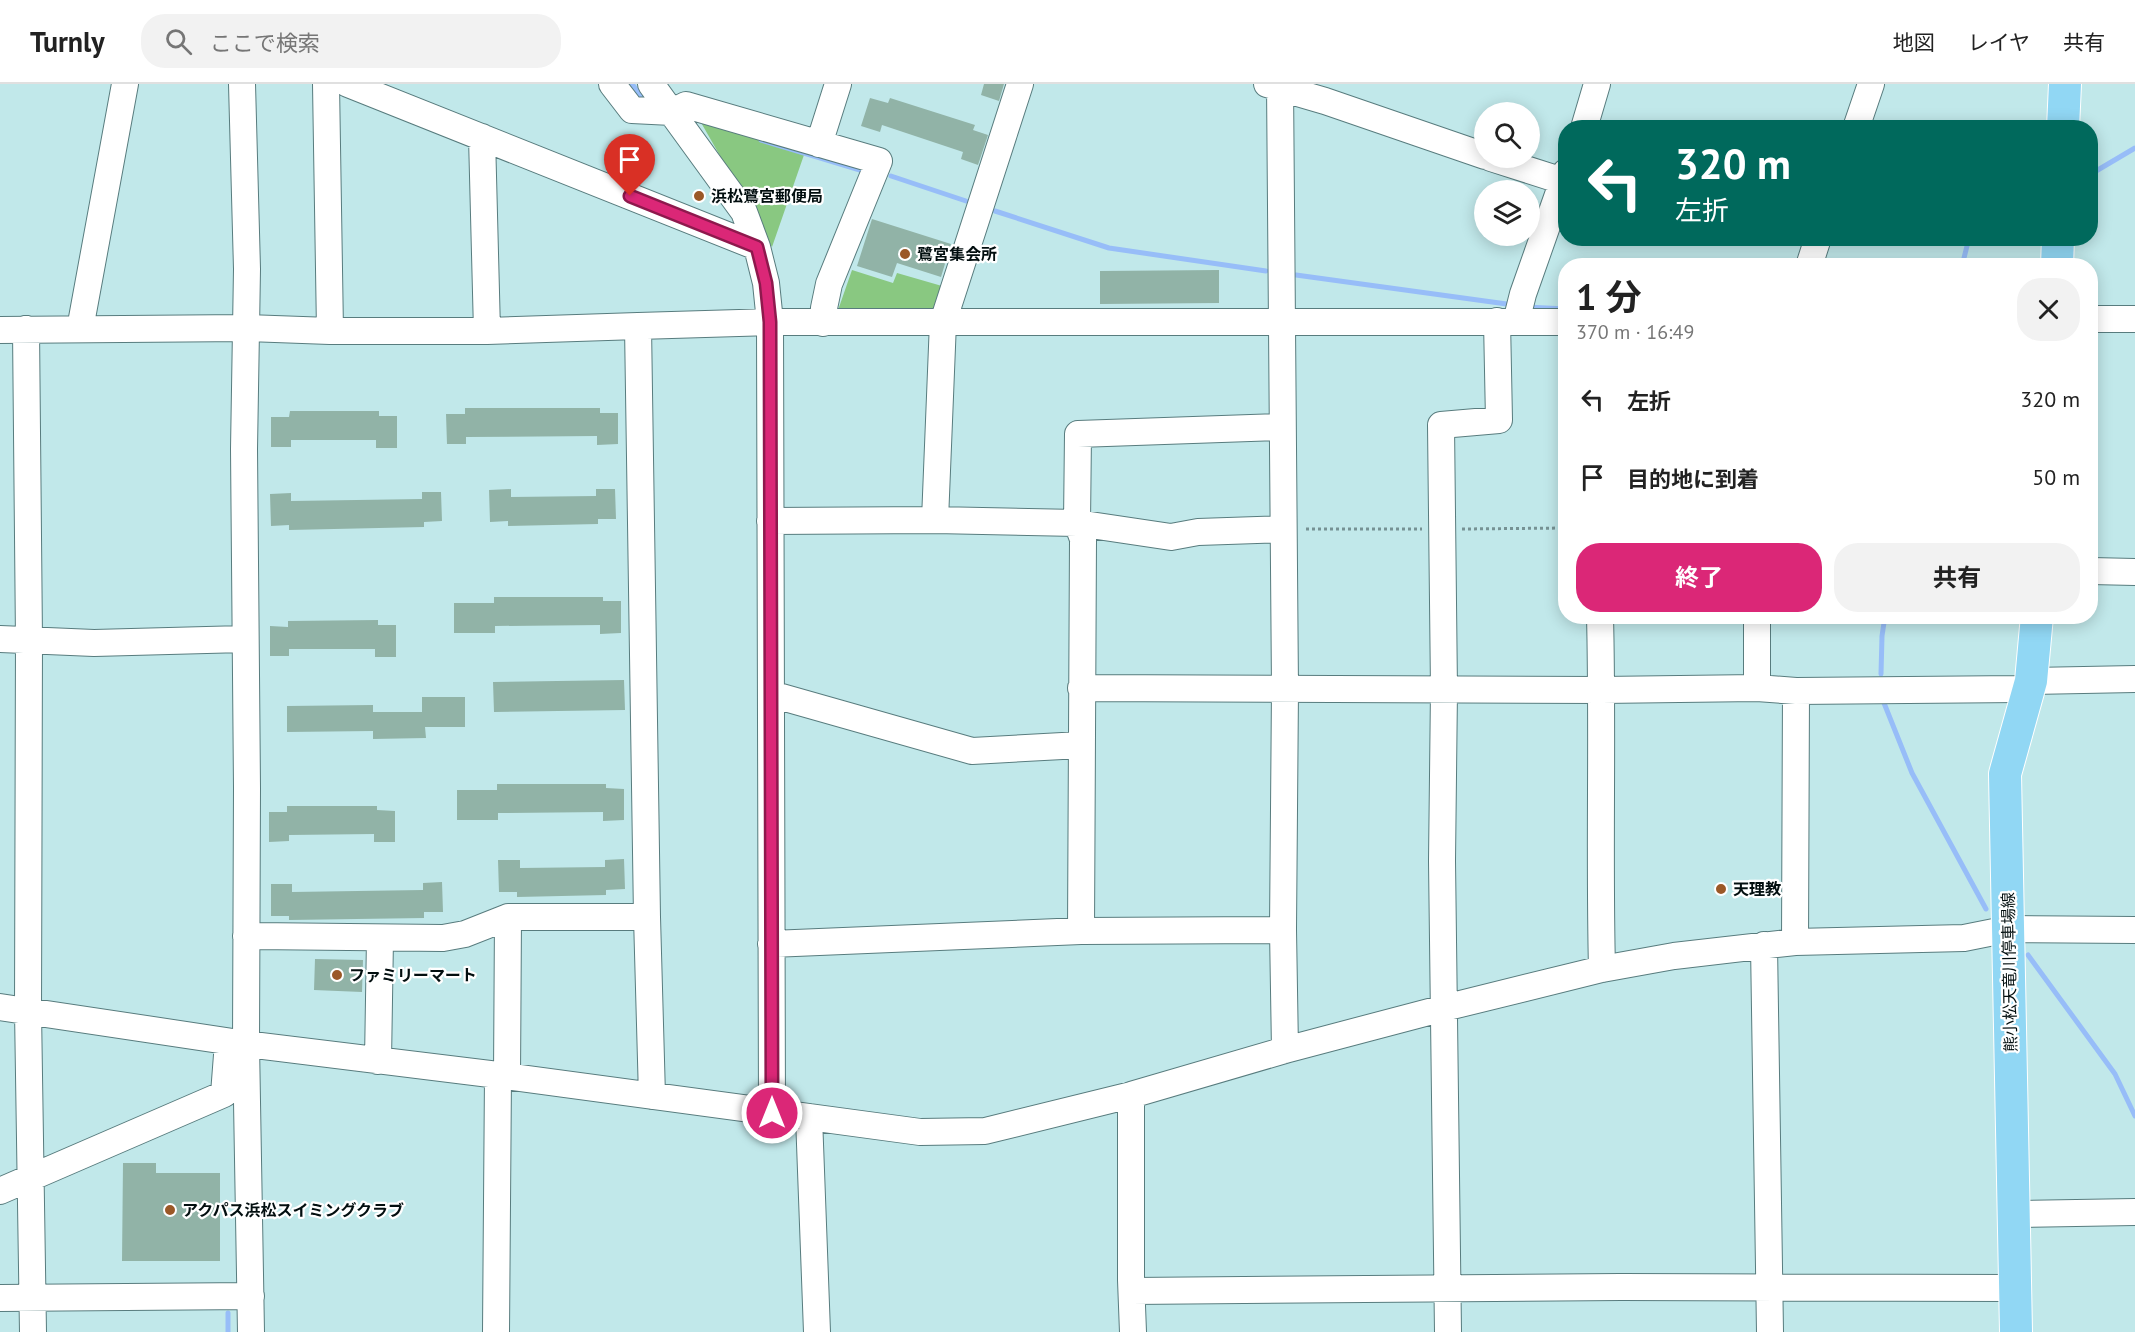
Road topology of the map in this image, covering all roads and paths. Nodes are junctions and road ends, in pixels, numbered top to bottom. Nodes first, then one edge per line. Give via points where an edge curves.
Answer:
1 (124, 84) edge
2 (242, 84) edge
3 (326, 84) edge
4 (348, 84) edge
5 (612, 84) edge
6 (838, 84) edge
7 (1020, 84) edge
8 (1597, 84) edge
9 (1870, 84) edge
10 (2065, 84) edge
11 (1276, 86) edge
12 (668, 102) edge
13 (1586, 120) edge
14 (1859, 120) edge
15 (2063, 120) edge
16 (482, 137) junction
17 (819, 144) junction
18 (1474, 152) edge
19 (1526, 168) edge
20 (1558, 177) edge
21 (1558, 197) edge
22 (757, 247) junction
23 (1514, 313) junction
24 (2098, 319) edge
25 (2135, 319) edge
26 (1558, 321) edge
27 (770, 322) junction
28 (943, 322) junction
29 (1283, 322) junction
30 (824, 323) junction
31 (638, 326) junction
32 (80, 328) junction
33 (246, 328) junction
34 (26, 329) junction
35 (0, 330) edge
36 (330, 331) junction
37 (487, 331) junction
38 (1282, 427) junction
39 (935, 520) junction
40 (770, 521) junction
41 (1077, 523) junction
42 (1283, 529) junction
43 (2098, 571) edge
44 (2135, 572) edge
45 (1600, 624) edge
46 (1757, 624) edge
47 (2036, 624) edge
48 (0, 639) edge
49 (244, 639) junction
50 (29, 640) junction
51 (2135, 679) edge
52 (2031, 681) junction
53 (1081, 688) junction
54 (1757, 688) junction
55 (1285, 689) junction
56 (1444, 690) junction
57 (1602, 690) junction
58 (1796, 691) junction
59 (771, 694) junction
60 (1081, 745) junction
61 (508, 917) junction
62 (647, 917) junction
63 (2008, 929) junction
64 (1283, 930) junction
65 (2135, 930) edge
66 (1081, 931) junction
67 (246, 936) junction
68 (380, 938) junction
69 (1795, 942) junction
70 (771, 944) junction
71 (1764, 945) junction
72 (1602, 969) junction
73 (0, 1007) edge
74 (1444, 1008) junction
75 (28, 1011) junction
76 (237, 1043) junction
77 (1285, 1050) junction
78 (378, 1061) junction
79 (502, 1076) junction
80 (652, 1095) junction
81 (1131, 1095) junction
82 (772, 1113) junction
83 (809, 1118) junction
84 (32, 1178) junction
85 (0, 1191) edge
86 (2135, 1212) edge
87 (2015, 1214) junction
88 (1769, 1287) junction
89 (2015, 1288) junction
90 (1448, 1290) junction
91 (1132, 1291) junction
92 (251, 1296) junction
93 (32, 1297) junction
94 (0, 1298) edge
95 (33, 1332) edge
96 (251, 1332) edge
97 (496, 1332) edge
98 (817, 1332) edge
99 (1133, 1332) edge
100 (1448, 1332) edge
101 (1770, 1332) edge
102 (2016, 1332) edge

1 - 32 street
2 - 33 street
3 - 36 street
4 - 16 street
5 - 12 street via 632,110
6 - 17 street
7 - 28 street
8 - 13 street
9 - 14 street
10 - 15 main road
11 - 18 street
11 - 29 street
12 - 17 street
12 - 22 street via 744,212
16 - 22 street
16 - 37 street
17 - 30 street via 879,161 829,284
19 - 20 street
21 - 23 street
22 - 27 street
23 - 26 street
23 - 29 street
23 - 56 street via 1499,420 1441,425
24 - 25 street
27 - 30 street
27 - 31 street
27 - 40 street
28 - 29 street
28 - 30 street
28 - 39 street
29 - 38 street
31 - 37 street
31 - 62 street
32 - 33 street
32 - 34 street
33 - 36 street
33 - 49 street
34 - 35 street
34 - 50 street
36 - 37 street
38 - 41 street via 1078,434
38 - 42 street
39 - 40 street
39 - 41 street
40 - 59 street
41 - 42 street via 1171,537 1198,532
41 - 53 street via 1083,539
42 - 55 street
43 - 44 street
45 - 57 street
46 - 54 street
47 - 52 main road, 熊小松天竜川停車場線
48 - 50 street
49 - 50 street via 94,643
49 - 67 street
50 - 75 street
51 - 52 street
52 - 58 street via 2019,689
52 - 63 main road, 熊小松天竜川停車場線 via 2005,774
53 - 55 street
53 - 60 street
54 - 57 street
54 - 58 street
55 - 56 street
55 - 64 street
56 - 57 street
56 - 74 street
57 - 72 street via 1599,867
58 - 69 street
59 - 60 street via 972,751
59 - 70 street
60 - 66 street
61 - 62 street
61 - 68 street via 465,934 442,938
61 - 79 street
62 - 80 street
63 - 65 street
63 - 69 street via 1964,938
63 - 87 main road, 熊小松天竜川停車場線
64 - 66 street
64 - 77 street
66 - 70 street
67 - 68 street
67 - 76 street
68 - 78 street
69 - 71 street
70 - 82 street
71 - 72 street
71 - 88 street
72 - 74 street
73 - 75 street
74 - 77 street
74 - 90 street
75 - 76 street
75 - 84 street
76 - 78 street
76 - 84 street via 224,1094
76 - 92 street
77 - 81 street
78 - 79 street
79 - 80 street
79 - 97 street
80 - 82 street
81 - 83 street via 985,1131 920,1132
81 - 91 street
82 - 83 street
83 - 98 street
84 - 85 street
84 - 93 street
86 - 87 street
87 - 89 main road, 熊小松天竜川停車場線
88 - 89 street
88 - 90 street
88 - 101 street
89 - 102 main road, 熊小松天竜川停車場線
90 - 91 street
90 - 100 street
91 - 99 street
92 - 93 street
92 - 96 street
93 - 94 street
93 - 95 street

